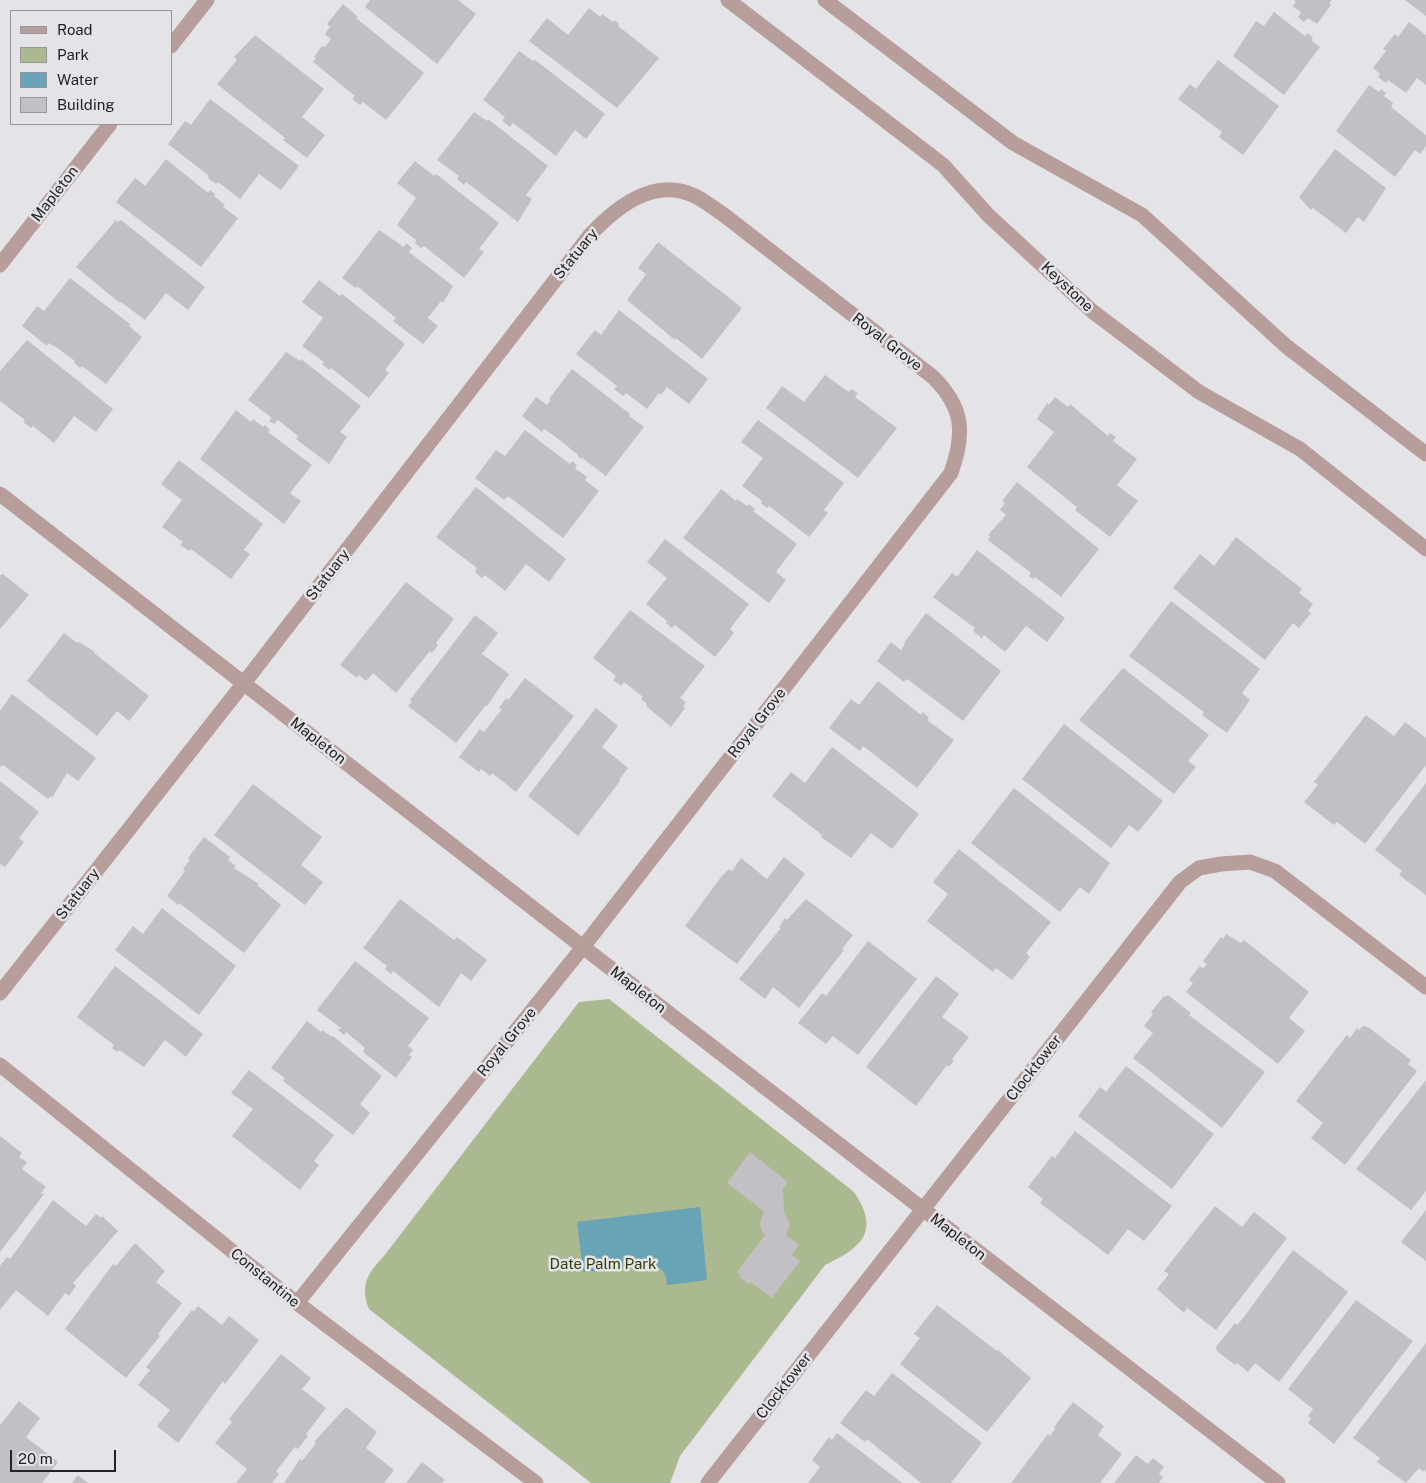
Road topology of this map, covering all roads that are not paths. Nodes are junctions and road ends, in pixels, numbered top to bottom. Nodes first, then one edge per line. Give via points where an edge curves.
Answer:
1 (207, 0) edge
2 (728, 0) edge
3 (825, 0) edge
4 (172, 45) edge
5 (109, 125) edge
6 (678, 190) joint
7 (0, 265) edge
8 (1426, 454) edge
9 (0, 494) edge
10 (1426, 549) edge
11 (244, 683) junction
12 (583, 947) junction
13 (1426, 987) edge
14 (0, 993) edge
15 (0, 1065) edge
16 (922, 1210) junction
17 (297, 1303) junction
18 (536, 1483) edge
19 (708, 1483) edge
20 (1278, 1483) edge

1 - 4 street
2 - 10 street, Keystone via 943,165 990,216 1092,311 1199,392 1300,449
3 - 8 street via 1013,143 1142,215 1286,346
5 - 7 street, Mapleton
6 - 11 street, Statuary via 656,191 635,198 613,211 590,235
6 - 12 street, Royal Grove via 695,196 724,215 933,377 955,406 961,430 951,473
9 - 11 street, Mapleton
11 - 12 street, Mapleton
11 - 14 street, Statuary
12 - 16 street, Mapleton
12 - 17 street, Royal Grove
13 - 16 street, Clocktower via 1275,871 1250,862 1199,868 1180,882
15 - 17 street, Constantine
16 - 19 street, Clocktower
16 - 20 street, Mapleton
17 - 18 street, Constantine

